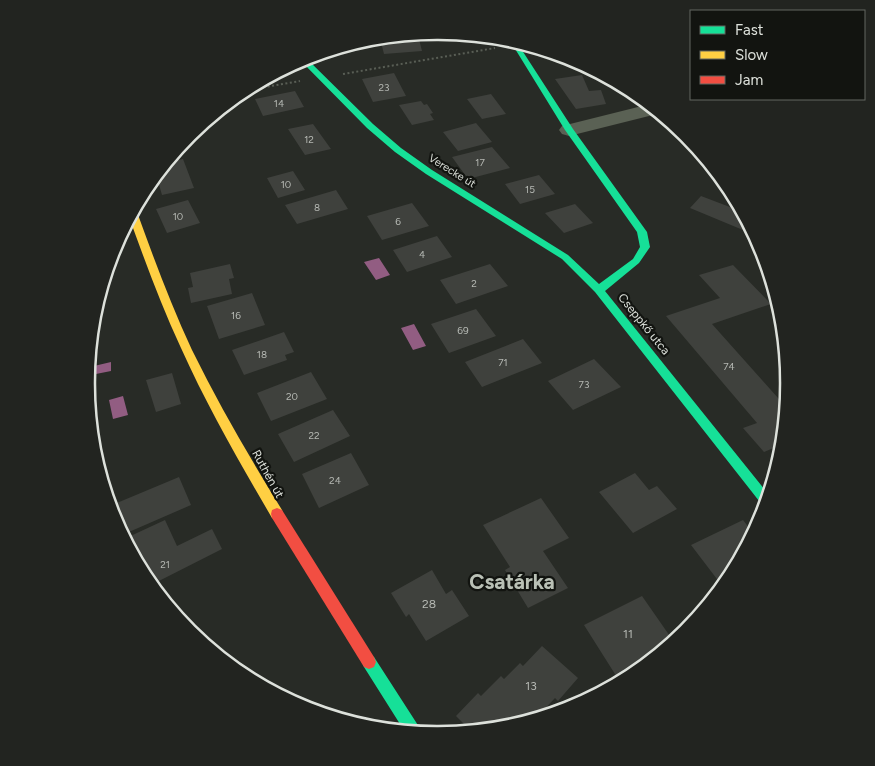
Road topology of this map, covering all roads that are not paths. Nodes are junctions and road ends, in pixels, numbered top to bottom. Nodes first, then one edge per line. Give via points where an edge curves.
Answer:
1 (518, 50) edge
2 (309, 65) edge
3 (646, 111) edge
4 (569, 130) junction
5 (135, 221) edge
6 (599, 290) junction
7 (761, 495) edge
8 (410, 725) edge

1 - 4 street, Cseppkő utca
2 - 6 street, Verecke út via 398,150 565,256
3 - 4 street
4 - 6 street, Cseppkő utca via 642,232 645,247 636,261
5 - 8 street, Ruthén út via 145,253 186,346 259,488
6 - 7 street, Cseppkő utca

